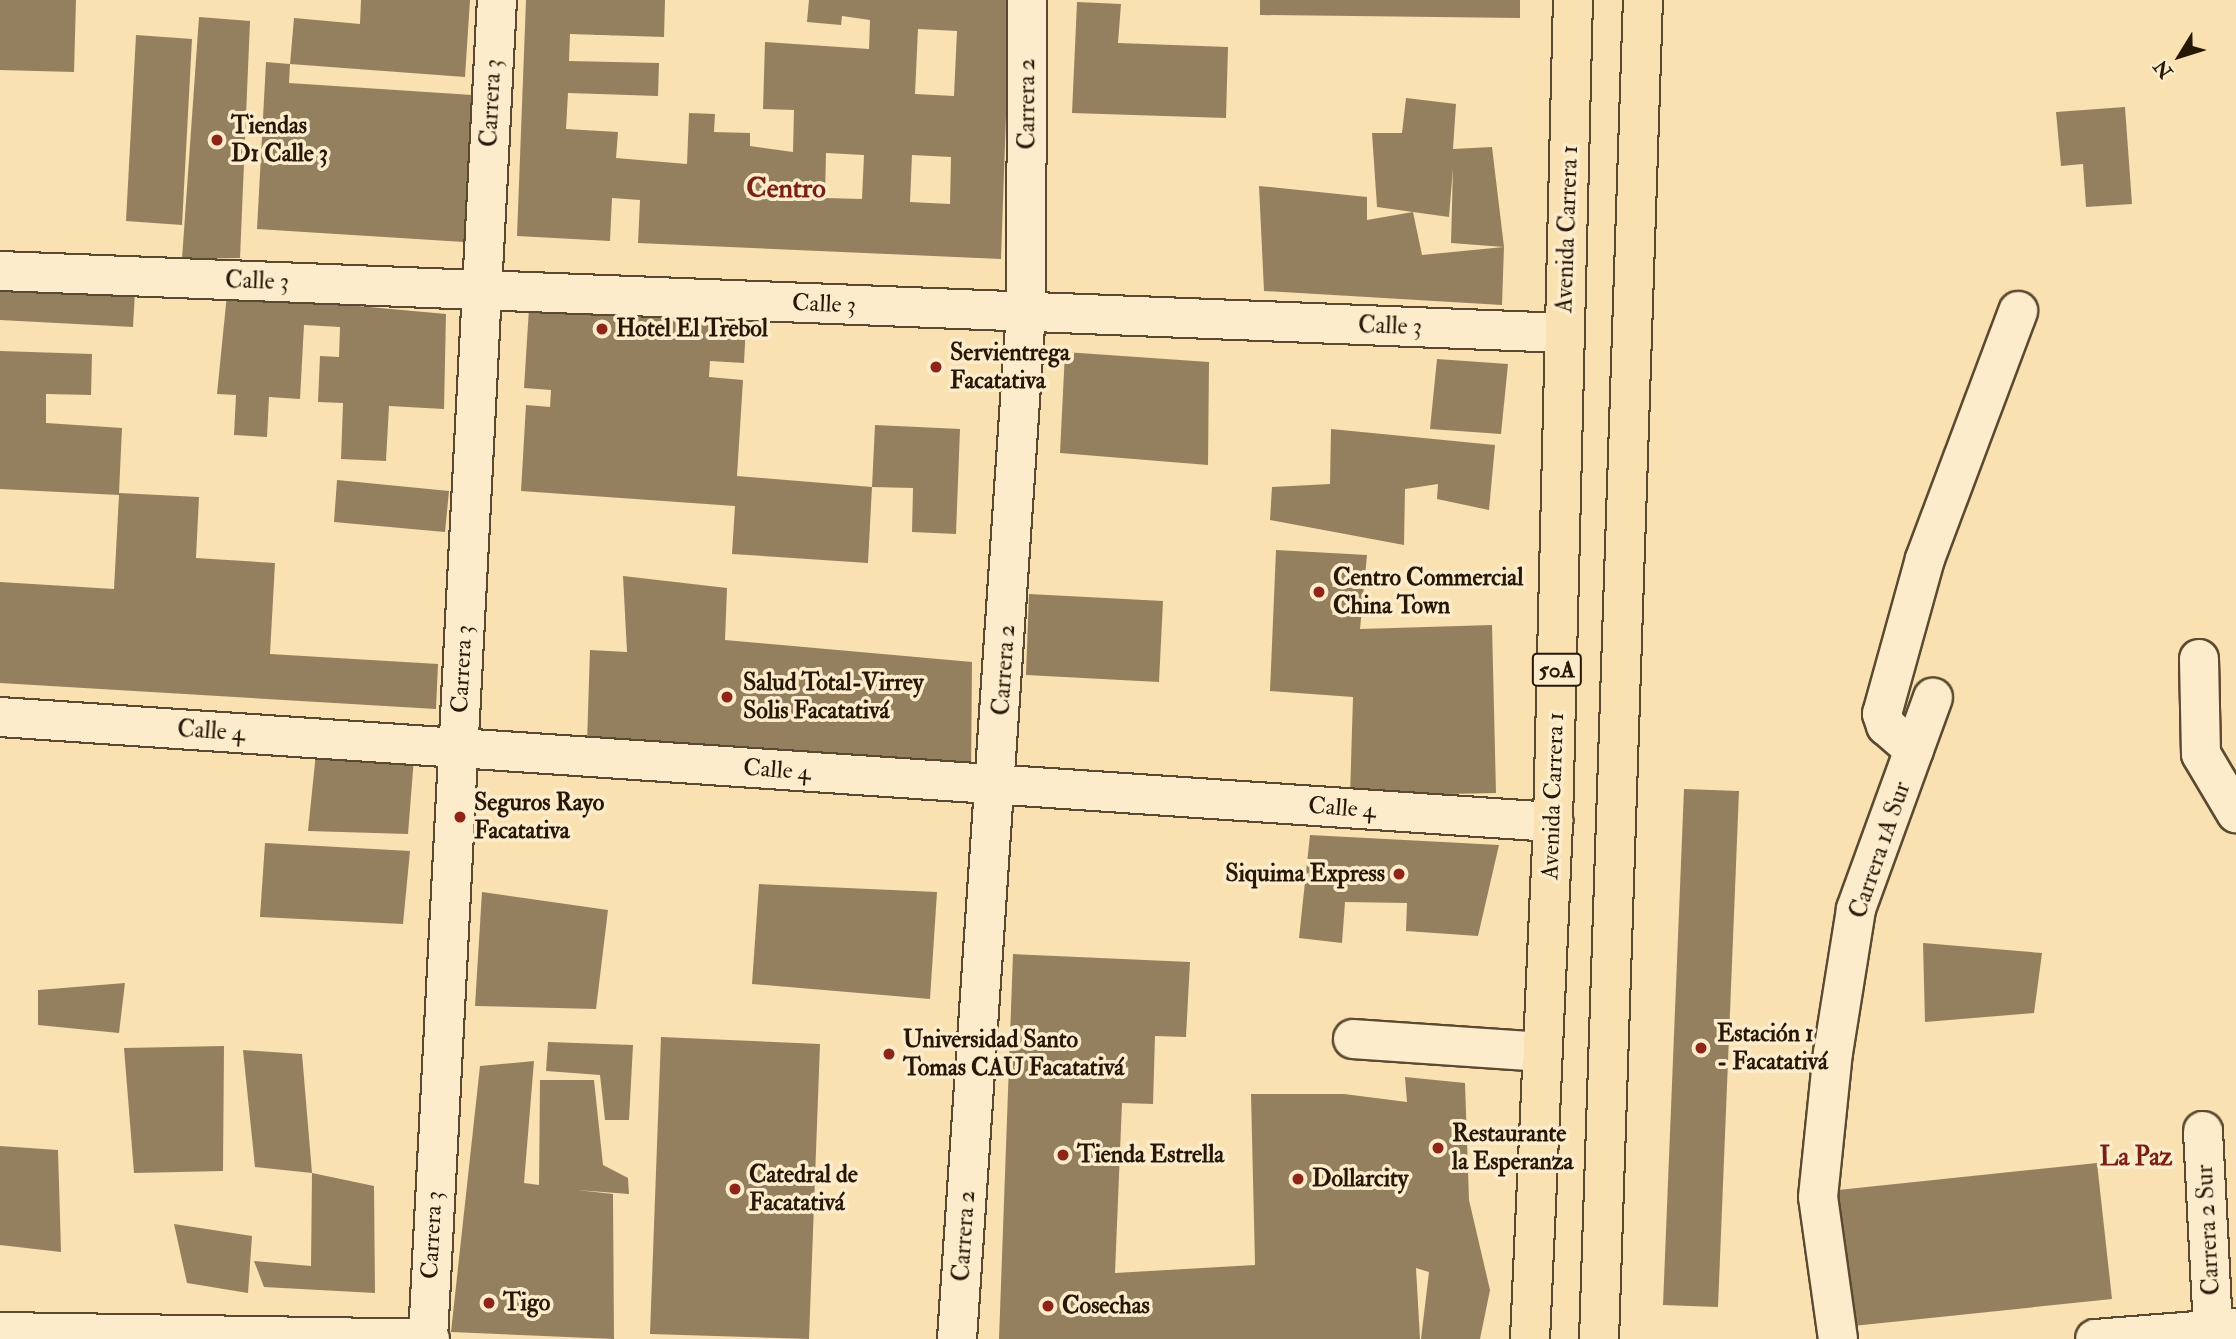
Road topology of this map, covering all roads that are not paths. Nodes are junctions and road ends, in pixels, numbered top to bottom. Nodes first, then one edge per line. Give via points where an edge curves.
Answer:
1 (497, 0) edge
2 (1027, 0) edge
3 (1573, 0) edge
4 (1643, 0) edge
5 (0, 271) edge
6 (480, 290) junction
7 (2018, 311) dead end
8 (1026, 312) junction
9 (1564, 333) junction
10 (2199, 659) dead end
11 (1933, 698) dead end
12 (0, 717) edge
13 (459, 748) junction
14 (1914, 750) junction
15 (997, 785) junction
16 (2236, 813) edge
17 (1553, 822) junction
18 (1353, 1039) dead end
19 (1543, 1052) junction
20 (2203, 1131) dead end
21 (2224, 1329) edge
22 (0, 1332) edge
23 (429, 1338) edge
24 (957, 1339) edge
25 (1530, 1339) edge
26 (1599, 1339) edge
27 (1838, 1339) edge
28 (2095, 1339) edge

1 - 6 street, Carrera 3
2 - 8 street, Carrera 2
3 - 9 main road, Avenida Carrera 1 / 50A
4 - 26 main road
5 - 6 street, Calle 3
6 - 8 street, Calle 3
6 - 13 street, Carrera 3
7 - 14 street via 1925,559 1882,714 1886,726
8 - 9 street, Calle 3
8 - 15 street, Carrera 2
9 - 17 main road, Avenida Carrera 1 / 50A
10 - 16 street via 2201,754
11 - 14 street, Carrera 1A Sur
12 - 13 street, Calle 4
13 - 15 street, Calle 4
13 - 23 street, Carrera 3
14 - 27 street, Carrera 1A Sur via 1856,909 1833,1053 1818,1198
15 - 17 street, Calle 4
15 - 24 street, Carrera 2
17 - 19 main road, Avenida Carrera 1 / 50A
18 - 19 street
19 - 25 main road, Avenida Carrera 1 / 50A
20 - 21 street, Carrera 2 Sur
21 - 28 street
22 - 23 street

